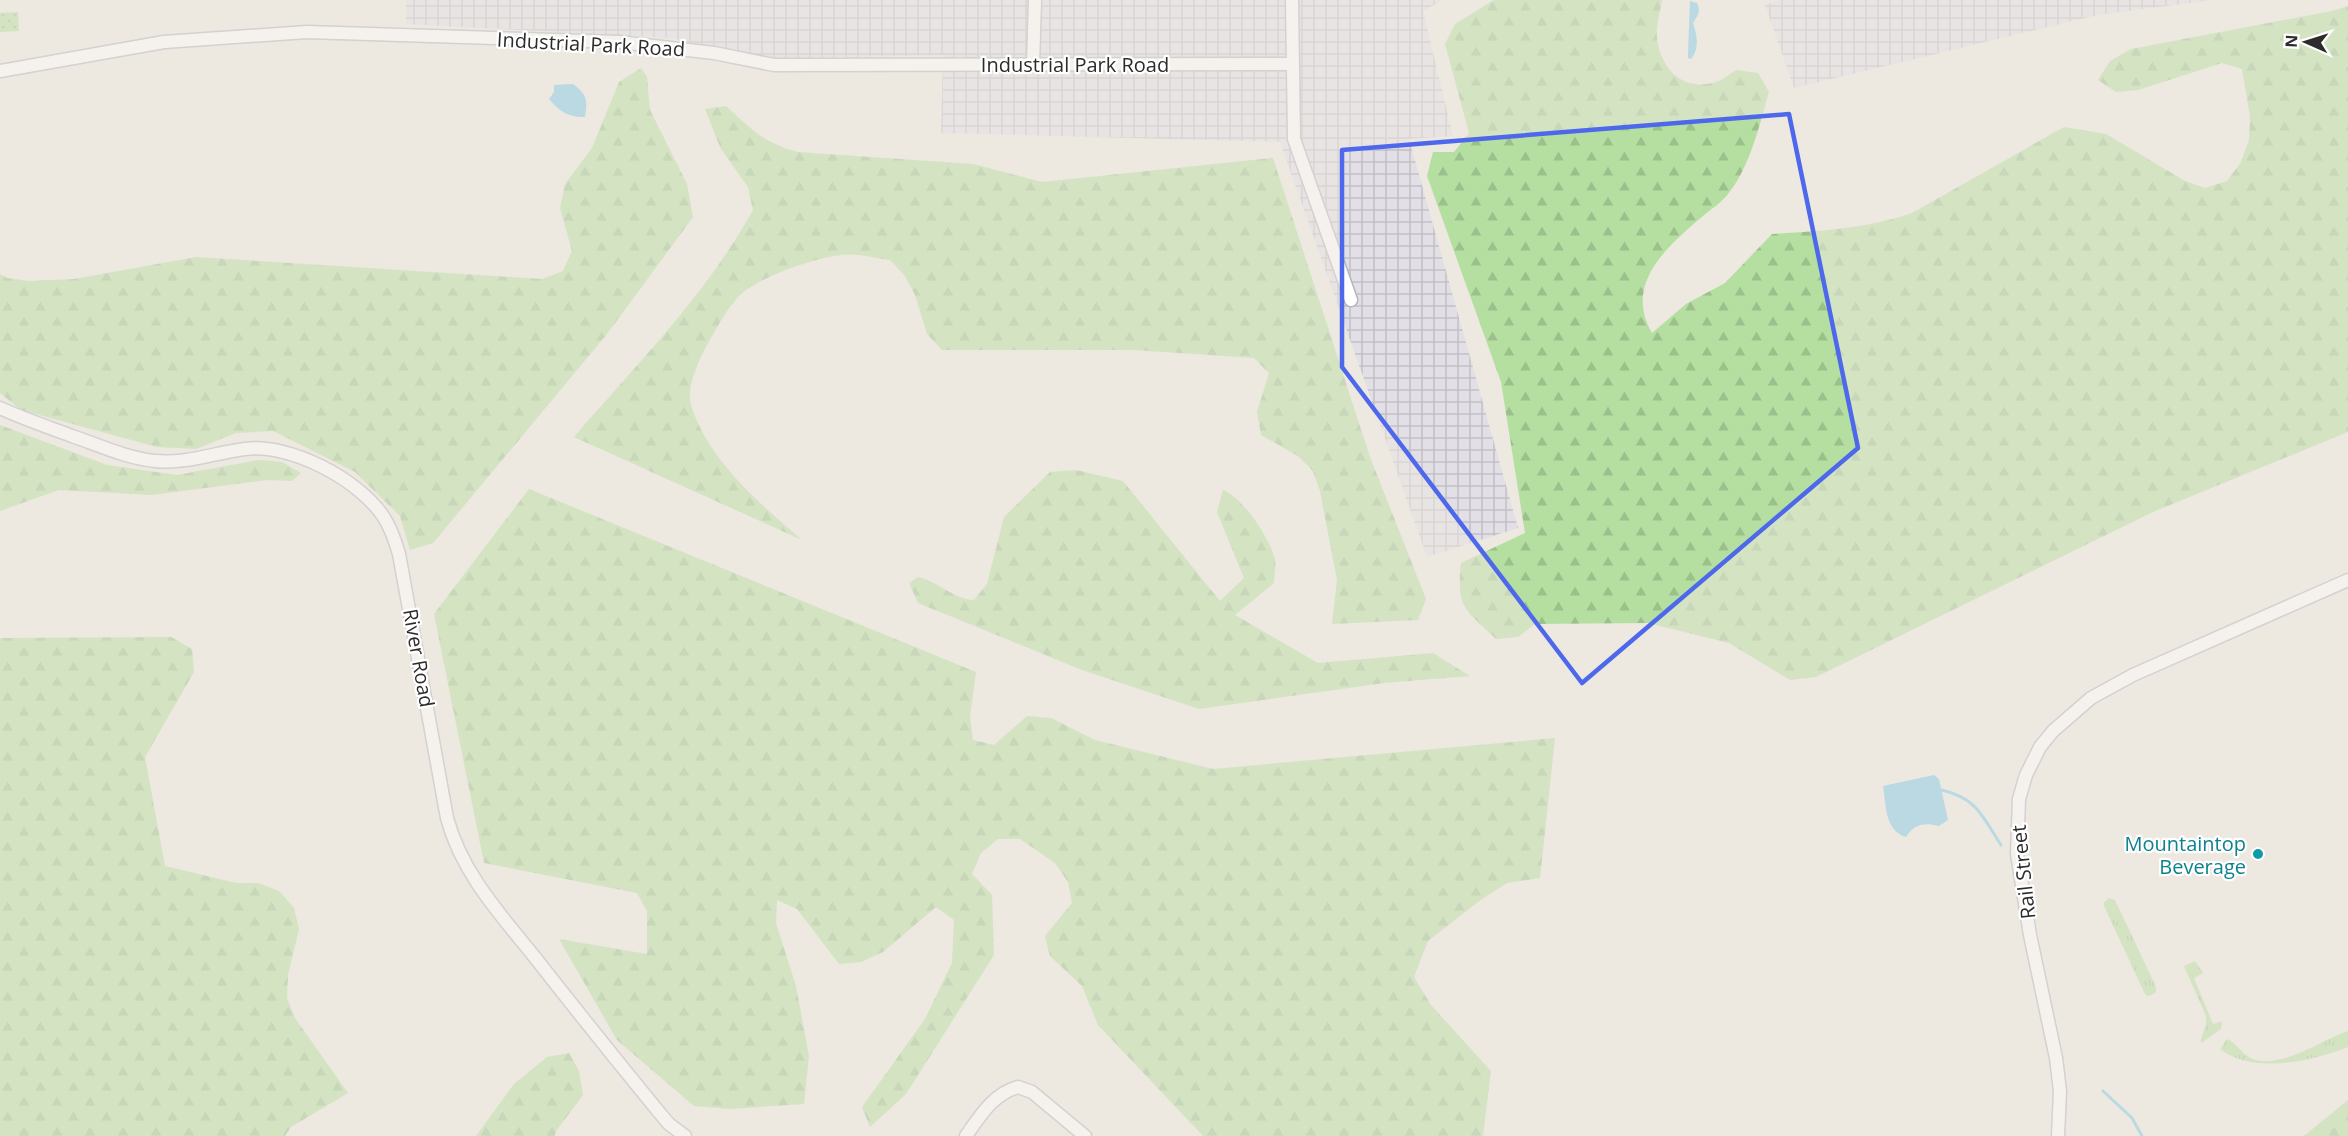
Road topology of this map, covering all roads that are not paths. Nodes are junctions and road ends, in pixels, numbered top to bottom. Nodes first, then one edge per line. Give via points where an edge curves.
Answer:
1 (1035, 0) edge
2 (1292, 0) edge
3 (1292, 64) junction
4 (1033, 65) junction
5 (0, 71) edge
6 (1351, 300) dead end
7 (0, 408) edge
8 (2348, 580) edge
9 (685, 1136) edge
10 (966, 1136) edge
11 (1085, 1136) edge
12 (2058, 1136) edge

1 - 4 street
2 - 3 street
3 - 4 street, Industrial Park Road
3 - 6 street via 1294,139
4 - 5 street, Industrial Park Road via 774,65 714,53 619,42 307,32 164,42
7 - 9 street, River Road via 120,453 153,460 184,461 244,449 278,450 322,468 367,497 393,533 399,554 447,818 462,860 485,896 651,1102
8 - 12 street, Rail Street via 2133,675 2091,698 2040,747 2019,800 2017,854 2056,1058 2060,1090
10 - 11 street via 991,1103 1018,1087 1032,1092

